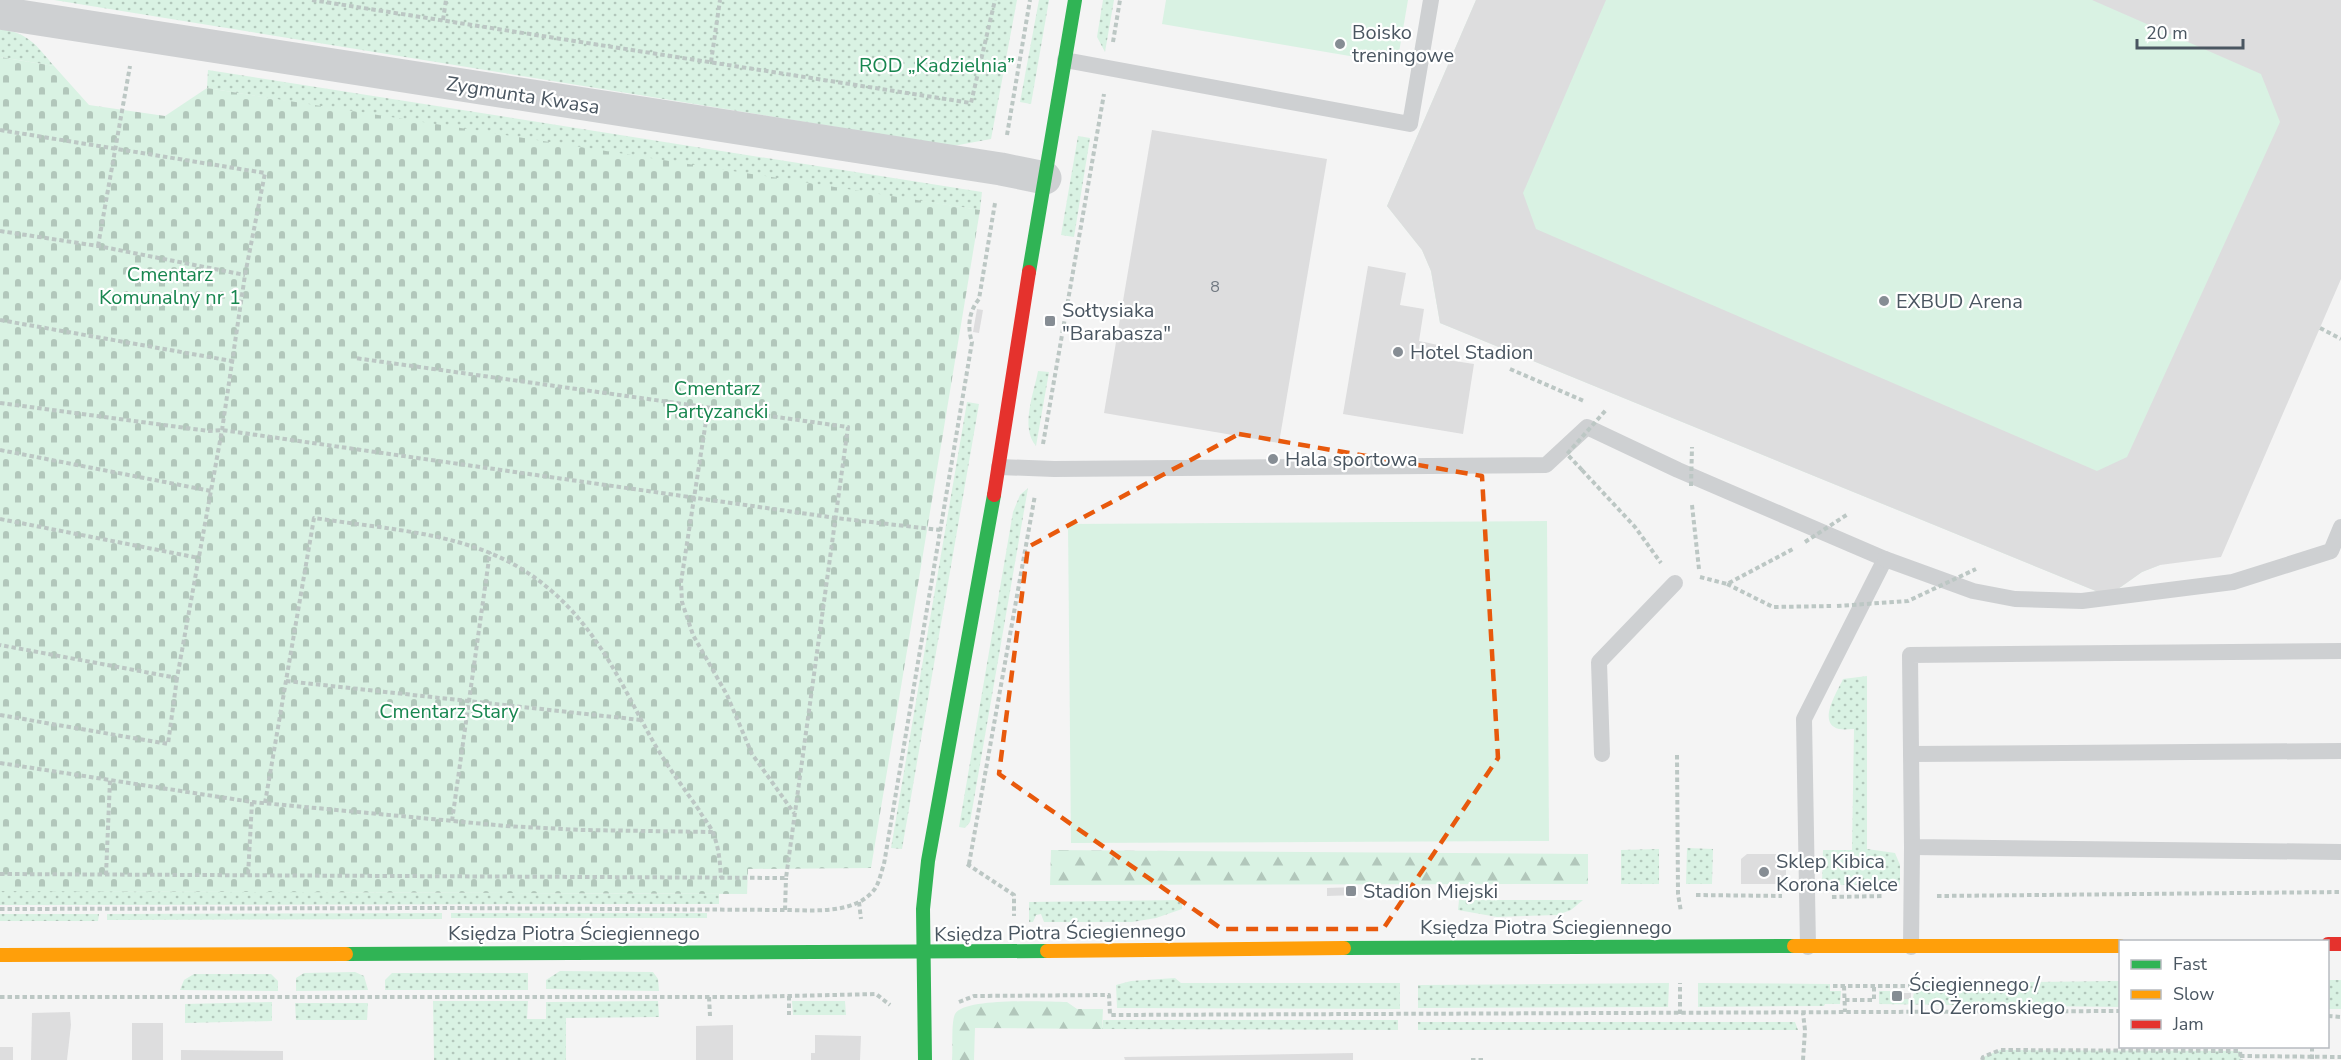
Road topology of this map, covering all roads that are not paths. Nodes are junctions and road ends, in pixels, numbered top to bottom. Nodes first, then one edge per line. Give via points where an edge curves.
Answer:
1 (1075, 0) edge
2 (1431, 0) edge
3 (0, 13) edge
4 (1065, 60) junction
5 (1045, 178) junction
6 (999, 467) junction
7 (2341, 527) edge
8 (1885, 559) junction
9 (1675, 583) road end
10 (2341, 651) edge
11 (2341, 751) edge
12 (1602, 754) dead end
13 (1911, 754) junction
14 (1912, 847) junction
15 (2341, 852) edge
16 (2119, 946) edge
17 (1808, 947) junction
18 (1911, 947) junction
19 (922, 953) junction
20 (0, 955) edge
21 (925, 1060) edge

1 - 4 street
2 - 4 lane via 1410,124
3 - 5 street, Zygmunta Kwasa
4 - 5 street
5 - 6 street
6 - 8 lane via 1546,465 1587,427
6 - 19 street via 928,861
7 - 8 lane via 2331,551 2233,582 2082,602 2015,599 1973,591
8 - 17 lane via 1804,719
9 - 12 lane via 1599,662
10 - 13 lane via 1910,655
11 - 13 lane
13 - 14 lane
14 - 15 lane
14 - 18 lane
16 - 18 street, Księdza Piotra Ściegiennego
17 - 18 street, Księdza Piotra Ściegiennego
17 - 19 street, Księdza Piotra Ściegiennego
19 - 20 street, Księdza Piotra Ściegiennego
19 - 21 street

